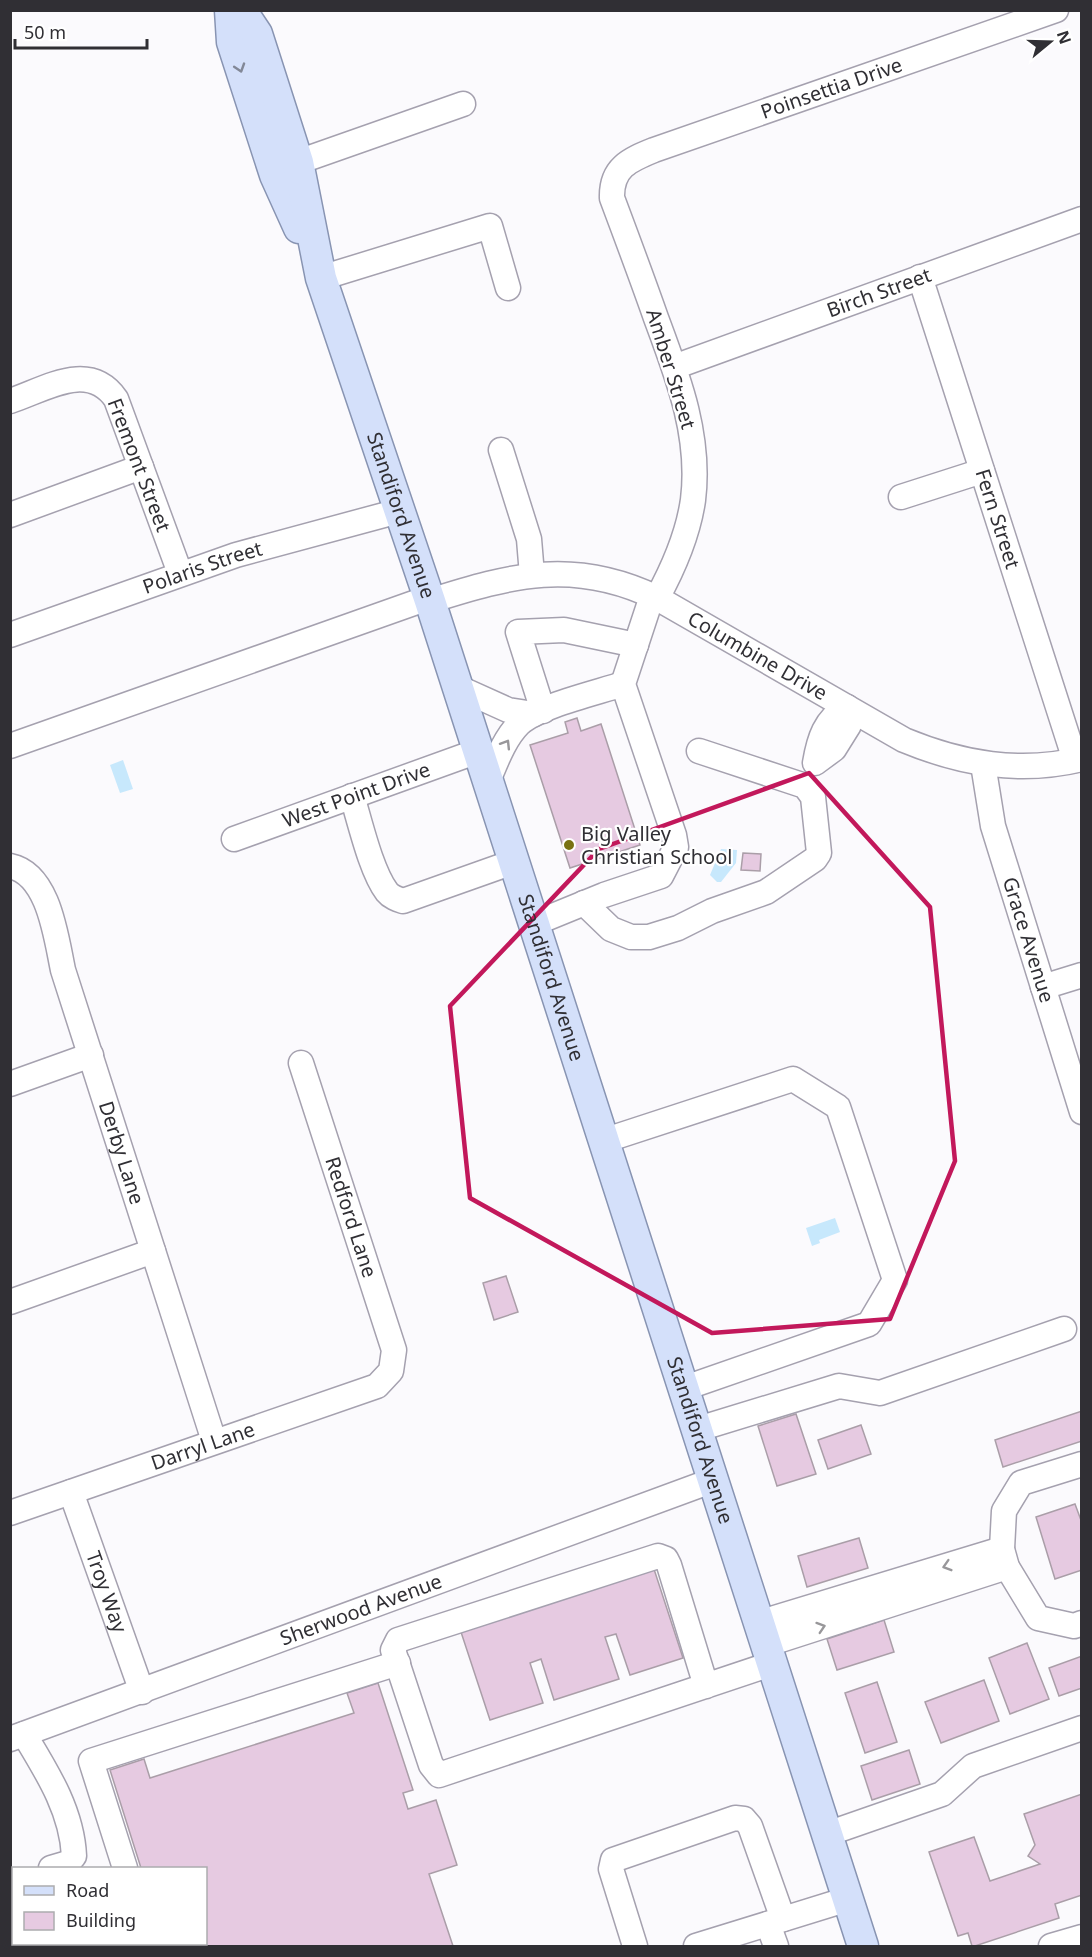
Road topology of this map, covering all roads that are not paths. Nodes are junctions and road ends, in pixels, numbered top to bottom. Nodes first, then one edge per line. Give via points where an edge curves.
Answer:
1 (230, 10) edge
2 (242, 10) edge
3 (1056, 10) edge
4 (463, 104) dead end
5 (298, 162) junction
6 (615, 175) joint
7 (1082, 219) edge
8 (920, 277) junction
9 (321, 278) junction
10 (507, 288) dead end
11 (674, 367) junction
12 (10, 401) edge
13 (501, 450) dead end
14 (141, 467) junction
15 (982, 471) junction
16 (901, 497) dead end
17 (399, 511) junction
18 (10, 515) edge
19 (180, 573) junction
20 (531, 574) junction
21 (655, 597) junction
22 (429, 600) junction
23 (10, 635) edge
24 (636, 645) junction
25 (623, 684) junction
26 (457, 687) junction
27 (847, 707) junction
28 (538, 712) junction
29 (10, 746) edge
30 (478, 751) junction
31 (699, 751) dead end
32 (1078, 760) edge
33 (983, 764) junction
34 (488, 781) junction
35 (805, 786) junction
36 (352, 796) junction
37 (234, 839) dead end
38 (513, 861) junction
39 (17, 868) edge
40 (584, 903) junction
41 (533, 924) junction
42 (1082, 975) edge
43 (1043, 987) junction
44 (91, 1055) junction
45 (301, 1064) dead end
46 (10, 1084) edge
47 (1082, 1112) edge
48 (603, 1141) junction
49 (153, 1251) junction
50 (10, 1302) edge
51 (1064, 1329) dead end
52 (391, 1371) joint
53 (682, 1389) junction
54 (695, 1431) junction
55 (214, 1441) junction
56 (1082, 1464) edge
57 (711, 1481) junction
58 (71, 1492) junction
59 (10, 1513) edge
60 (1004, 1558) junction
61 (1082, 1623) edge
62 (765, 1644) junction
63 (398, 1663) junction
64 (706, 1686) junction
65 (142, 1692) junction
66 (1082, 1728) edge
67 (17, 1736) edge
68 (827, 1834) junction
69 (57, 1867) edge
70 (125, 1867) edge
71 (848, 1899) junction
72 (776, 1921) junction
73 (635, 1947) edge
74 (696, 1947) edge
75 (776, 1947) edge
76 (863, 1947) edge

1 -> 9 main road via 232,42 275,175
2 - 5 main road, Standiford Avenue via 257,34
3 - 6 street, Poinsettia Drive via 654,150 629,160
4 - 5 street
5 - 9 main road, Standiford Avenue
6 - 11 street, Amber Street via 612,198
7 - 8 street, Birch Street
8 - 11 street, Birch Street
8 - 15 street, Fern Street
9 - 10 street via 490,226
9 - 17 main road, Standiford Avenue
11 - 21 street, Amber Street via 693,437 693,500 673,569
12 - 14 street, Fremont Street via 75,379 98,381 116,399
13 - 20 street via 529,539
14 - 18 street
14 - 19 street, Fremont Street
15 - 16 street
15 - 32 street, Fern Street
17 - 19 street, Polaris Street
17 - 22 main road, Standiford Avenue
19 - 23 street, Polaris Street
20 - 21 street, Columbine Drive via 590,577
20 - 22 street, Columbine Drive via 495,580
21 - 24 street, Amber Street
21 - 27 street, Columbine Drive
22 - 26 main road, Standiford Avenue
22 - 29 street, Columbine Drive
24 - 25 street, Amber Street
24 - 28 street via 564,630 518,632
25 - 28 street
25 - 40 street via 676,847 661,876
26 - 28 street via 508,710
26 - 30 main road, Standiford Avenue
27 - 33 street, Columbine Drive via 904,740 938,754
27 - 35 street via 832,715 818,741 815,763
34 -> 28 street via 519,724
30 - 34 main road, Standiford Avenue
30 - 36 street, West Point Drive
31 - 35 street
32 - 33 street, Columbine Drive via 1014,767
33 - 43 street, Grace Avenue via 993,826
34 - 38 main road, Standiford Avenue
35 - 40 street via 813,797 819,853 766,892 648,937 631,938 611,929
36 - 37 street, West Point Drive
36 - 38 street via 380,879 395,899 403,901
38 - 41 main road, Standiford Avenue
39 - 44 street, Derby Lane via 36,881 42,892
40 - 41 street
41 - 48 main road, Standiford Avenue
42 - 43 street
43 - 47 street, Grace Avenue
44 - 46 street
44 - 49 street, Derby Lane
45 - 52 street, Redford Lane via 394,1350
48 - 53 main road, Standiford Avenue
48 - 53 street via 793,1079 838,1107 896,1280 869,1323
49 - 50 street
49 - 55 street, Derby Lane
51 - 54 street via 880,1393 839,1386
52 - 55 street, Darryl Lane via 376,1386
53 - 54 main road, Standiford Avenue
54 - 57 main road, Standiford Avenue
55 - 58 street, Darryl Lane
56 - 60 street via 1020,1483 1005,1511
57 - 62 main road, Standiford Avenue
57 - 65 street, Sherwood Avenue
58 - 59 street, Darryl Lane
58 - 65 street, Troy Way
60 - 61 street via 1038,1618 1074,1626
60 - 62 street
62 - 64 street
62 - 68 main road, Standiford Avenue
63 - 64 street via 431,1766 439,1775
63 - 64 street via 393,1650 399,1640 658,1556 669,1565
63 - 70 street via 91,1761
65 - 67 street, Sherwood Avenue
66 - 68 street via 973,1766 942,1794
67 - 69 street via 56,1788 74,1844 74,1857
68 - 71 main road, Standiford Avenue
71 - 72 street
71 - 76 main road, Standiford Avenue
72 - 73 street via 750,1826 744,1819 735,1818 613,1860 611,1869
72 - 74 street
72 - 75 street

